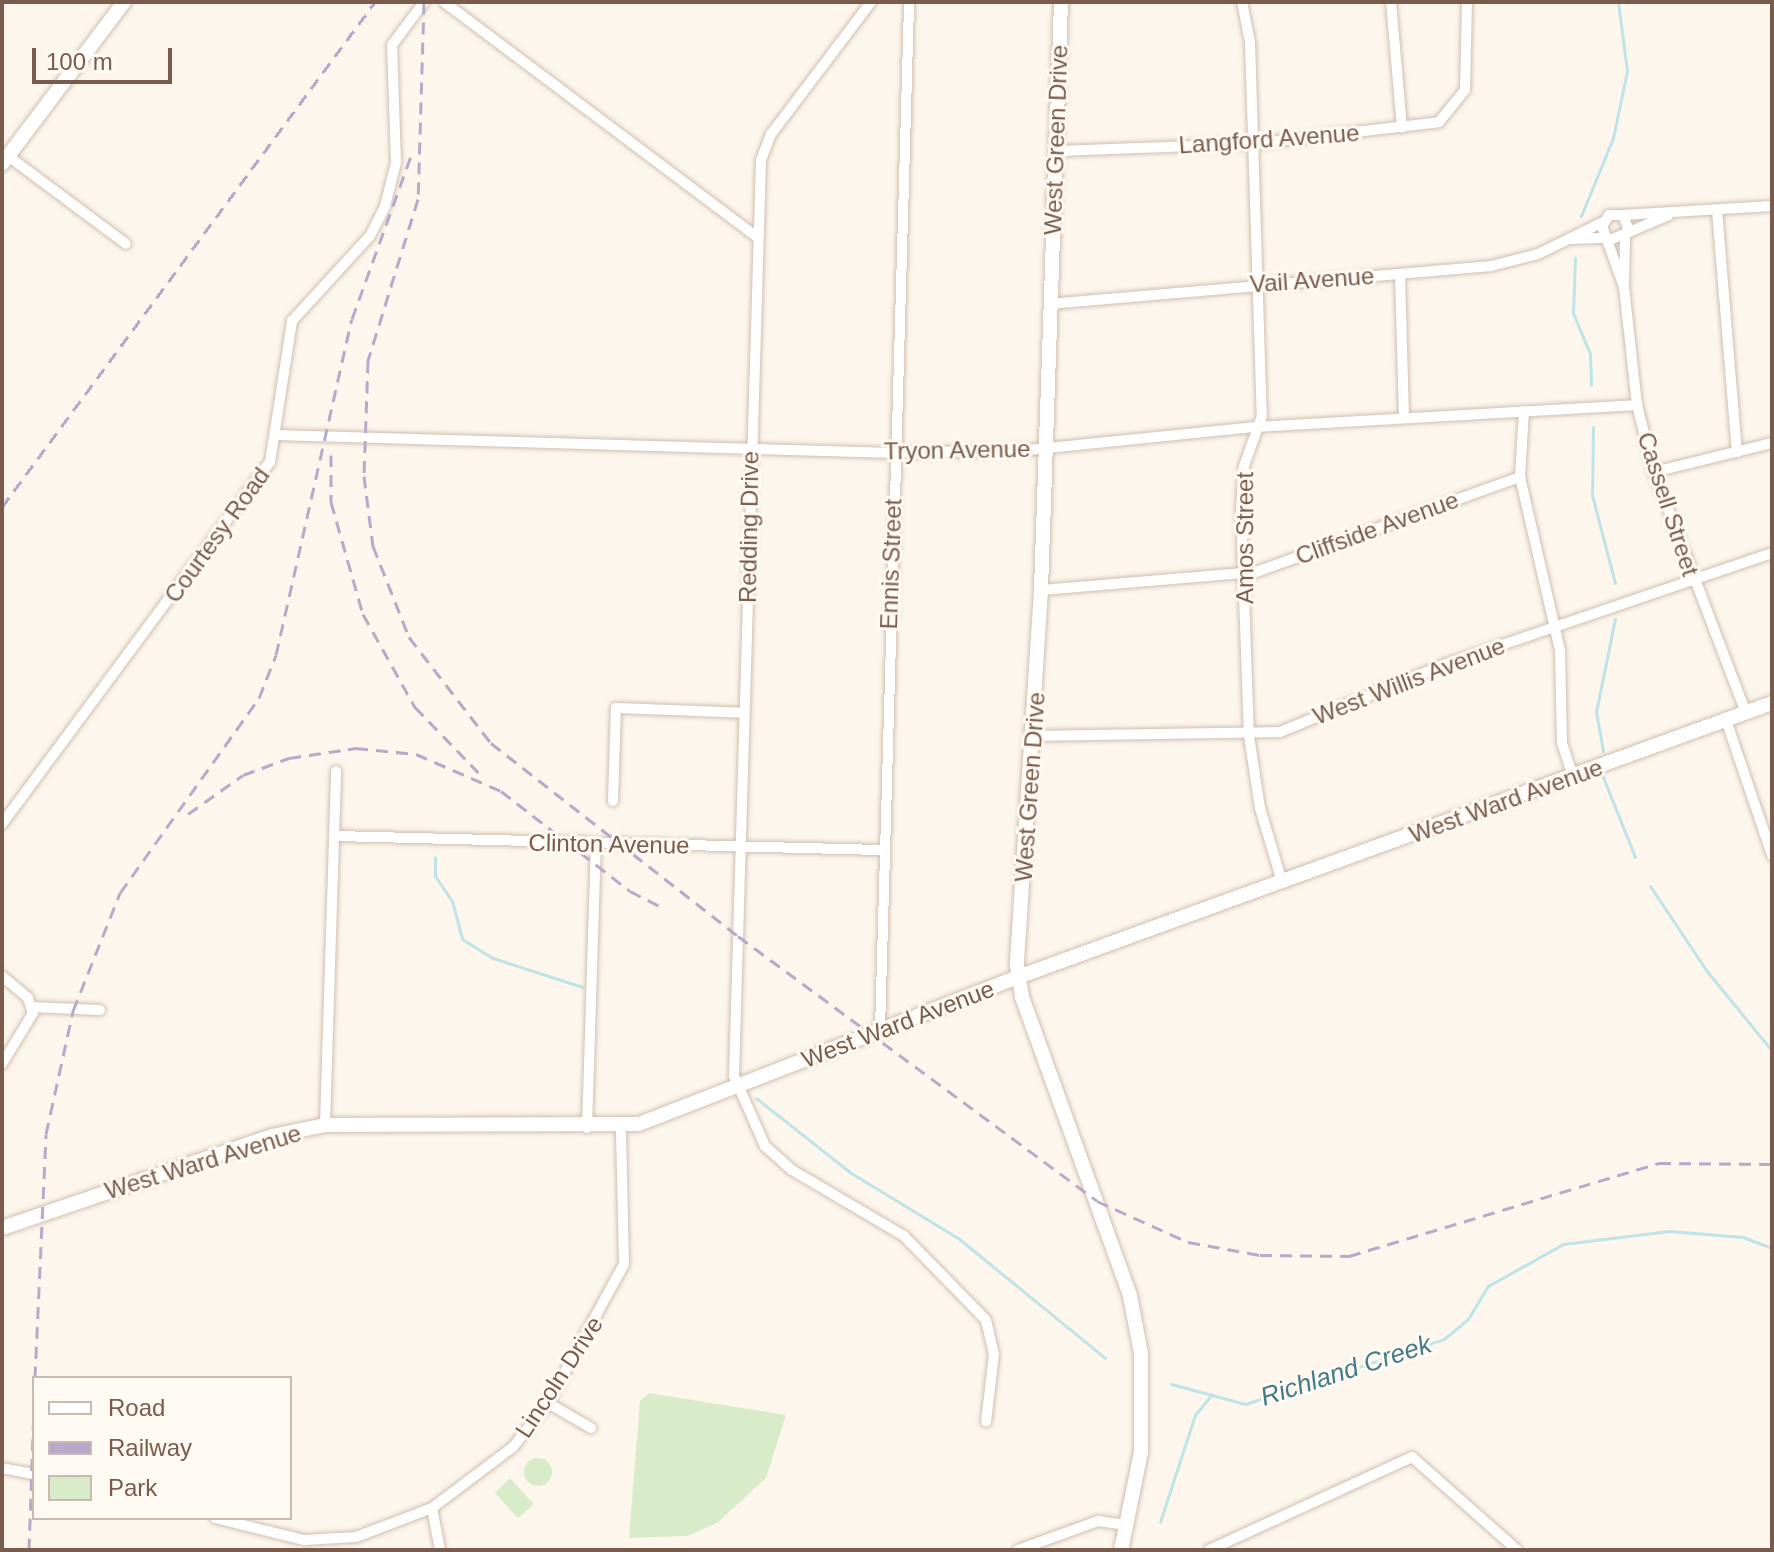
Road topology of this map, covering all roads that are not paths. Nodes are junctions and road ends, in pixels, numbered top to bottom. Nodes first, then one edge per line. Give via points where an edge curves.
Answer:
1 (124, 2) edge
2 (424, 2) edge
3 (444, 2) edge
4 (871, 2) edge
5 (909, 2) edge
6 (1061, 2) edge
7 (1242, 2) edge
8 (1391, 2) edge
9 (1467, 2) edge
10 (1402, 128) junction
11 (1253, 144) junction
12 (1058, 151) junction
13 (5, 160) edge
14 (1772, 206) edge
15 (1717, 210) junction
16 (1623, 215) junction
17 (1669, 215) junction
18 (1603, 222) junction
19 (1627, 235) junction
20 (757, 237) junction
21 (1571, 239) junction
22 (1608, 239) junction
23 (126, 244) dead end
24 (1400, 274) junction
25 (1259, 283) junction
26 (1624, 287) junction
27 (1049, 304) junction
28 (1637, 405) junction
29 (1524, 411) junction
30 (1404, 418) junction
31 (1256, 427) junction
32 (276, 435) junction
33 (1772, 443) edge
34 (751, 448) junction
35 (1045, 448) junction
36 (1737, 452) junction
37 (895, 453) junction
38 (1654, 472) junction
39 (1520, 477) junction
40 (1772, 553) edge
41 (1244, 571) junction
42 (1693, 580) junction
43 (1041, 590) junction
44 (1555, 627) junction
45 (1772, 703) edge
46 (744, 713) junction
47 (1746, 713) junction
48 (1726, 720) junction
49 (1034, 736) junction
50 (1249, 736) junction
51 (336, 771) dead end
52 (1573, 776) junction
53 (613, 801) dead end
54 (2, 824) edge
55 (335, 836) junction
56 (596, 844) junction
57 (741, 847) junction
58 (882, 850) junction
59 (1772, 855) edge
60 (1282, 882) junction
61 (2, 976) edge
62 (1018, 977) junction
63 (32, 1007) junction
64 (100, 1010) dead end
65 (880, 1030) junction
66 (2, 1064) edge
67 (736, 1087) junction
68 (325, 1125) junction
69 (587, 1128) junction
70 (621, 1128) junction
71 (2, 1228) edge
72 (548, 1403) junction
73 (986, 1422) dead end
74 (591, 1428) dead end
75 (2, 1468) edge
76 (32, 1474) edge
77 (432, 1508) junction
78 (225, 1520) edge
79 (1128, 1525) junction
80 (440, 1550) edge
81 (1018, 1550) edge
82 (1121, 1550) edge
83 (1209, 1550) edge
84 (1517, 1550) edge

1 - 13 street
2 - 32 street, Courtesy Road via 392,45 396,163 385,206 370,236 292,321
3 - 20 street
4 - 20 street, Redding Drive via 766,145
5 - 37 street, Ennis Street
6 - 12 street, West Green Drive
7 - 11 street, Amos Street
8 - 10 street
9 - 10 street, Langford Avenue via 1464,92 1439,122
10 - 11 street, Langford Avenue
11 - 12 street, Langford Avenue
11 - 25 street, Amos Street
12 - 27 street, West Green Drive
13 - 23 street
14 - 15 street
15 - 17 street
15 - 36 street
16 - 17 street
16 - 18 street, Vail Avenue
16 - 19 street
17 - 19 street
18 - 21 street, Vail Avenue
18 - 22 street, Cassell Street
19 - 22 street, Vail Avenue
19 - 26 street, Cassell Street
20 - 34 street, Redding Drive
21 - 22 street, Vail Avenue
21 - 24 street, Vail Avenue via 1491,266
22 - 26 street, Cassell Street
24 - 25 street, Vail Avenue
24 - 30 street
25 - 27 street, Vail Avenue
25 - 31 street, Amos Street via 1262,416
26 - 28 street, Cassell Street
27 - 35 street, West Green Drive
28 - 29 street, Tryon Avenue
28 - 38 street, Cassell Street
29 - 30 street, Tryon Avenue
29 - 39 street
30 - 31 street, Tryon Avenue
31 - 35 street, Tryon Avenue
31 - 41 street, Amos Street via 1244,466
32 - 34 street, Tryon Avenue
32 - 54 street, Courtesy Road via 270,462 246,500
33 - 36 street
34 - 37 street, Tryon Avenue
34 - 46 street, Redding Drive
35 - 37 street, Tryon Avenue
35 - 43 street, West Green Drive
36 - 38 street
37 - 58 street, Ennis Street
38 - 42 street, Cassell Street
39 - 41 street, Cliffside Avenue via 1256,572
39 - 44 street
40 - 42 street, West Willis Avenue
41 - 43 street, Cliffside Avenue
41 - 50 street, Amos Street
42 - 44 street, West Willis Avenue
42 - 47 street, Cassell Street
43 - 49 street, West Green Drive
44 - 50 street, West Willis Avenue via 1365,694 1292,728
44 - 52 street via 1563,670 1562,743
45 - 47 street, West Ward Avenue
46 - 53 street via 616,708
46 - 57 street, Redding Drive
47 - 48 street, West Ward Avenue
48 - 52 street, West Ward Avenue
48 - 59 street
49 - 50 street, West Willis Avenue
49 - 62 street, West Green Drive
50 - 60 street, Amos Street via 1260,808
51 - 55 street
52 - 60 street, West Ward Avenue
55 - 56 street, Clinton Avenue
55 - 68 street
56 - 57 street, Clinton Avenue
56 - 69 street
57 - 58 street, Clinton Avenue
57 - 67 street, Redding Drive
58 - 65 street, Ennis Street
60 - 62 street, West Ward Avenue
61 - 63 street
62 - 65 street, West Ward Avenue
62 - 79 street, West Green Drive via 1130,1296 1144,1398
63 - 64 street
63 - 66 street via 32,1021
65 - 67 street, West Ward Avenue
67 - 70 street, West Ward Avenue
67 - 73 street via 765,1146 792,1170 904,1236 986,1320 994,1354
68 - 69 street, West Ward Avenue
68 - 71 street, West Ward Avenue via 272,1136
69 - 70 street, West Ward Avenue
70 - 72 street, Lincoln Drive via 624,1264
72 - 74 street
72 - 77 street, Lincoln Drive via 513,1447
75 - 76 street
77 - 78 street, Lincoln Drive via 387,1529 322,1540
77 - 80 street
79 - 81 street via 1098,1521
79 - 82 street, West Green Drive
83 - 84 street via 1414,1458

